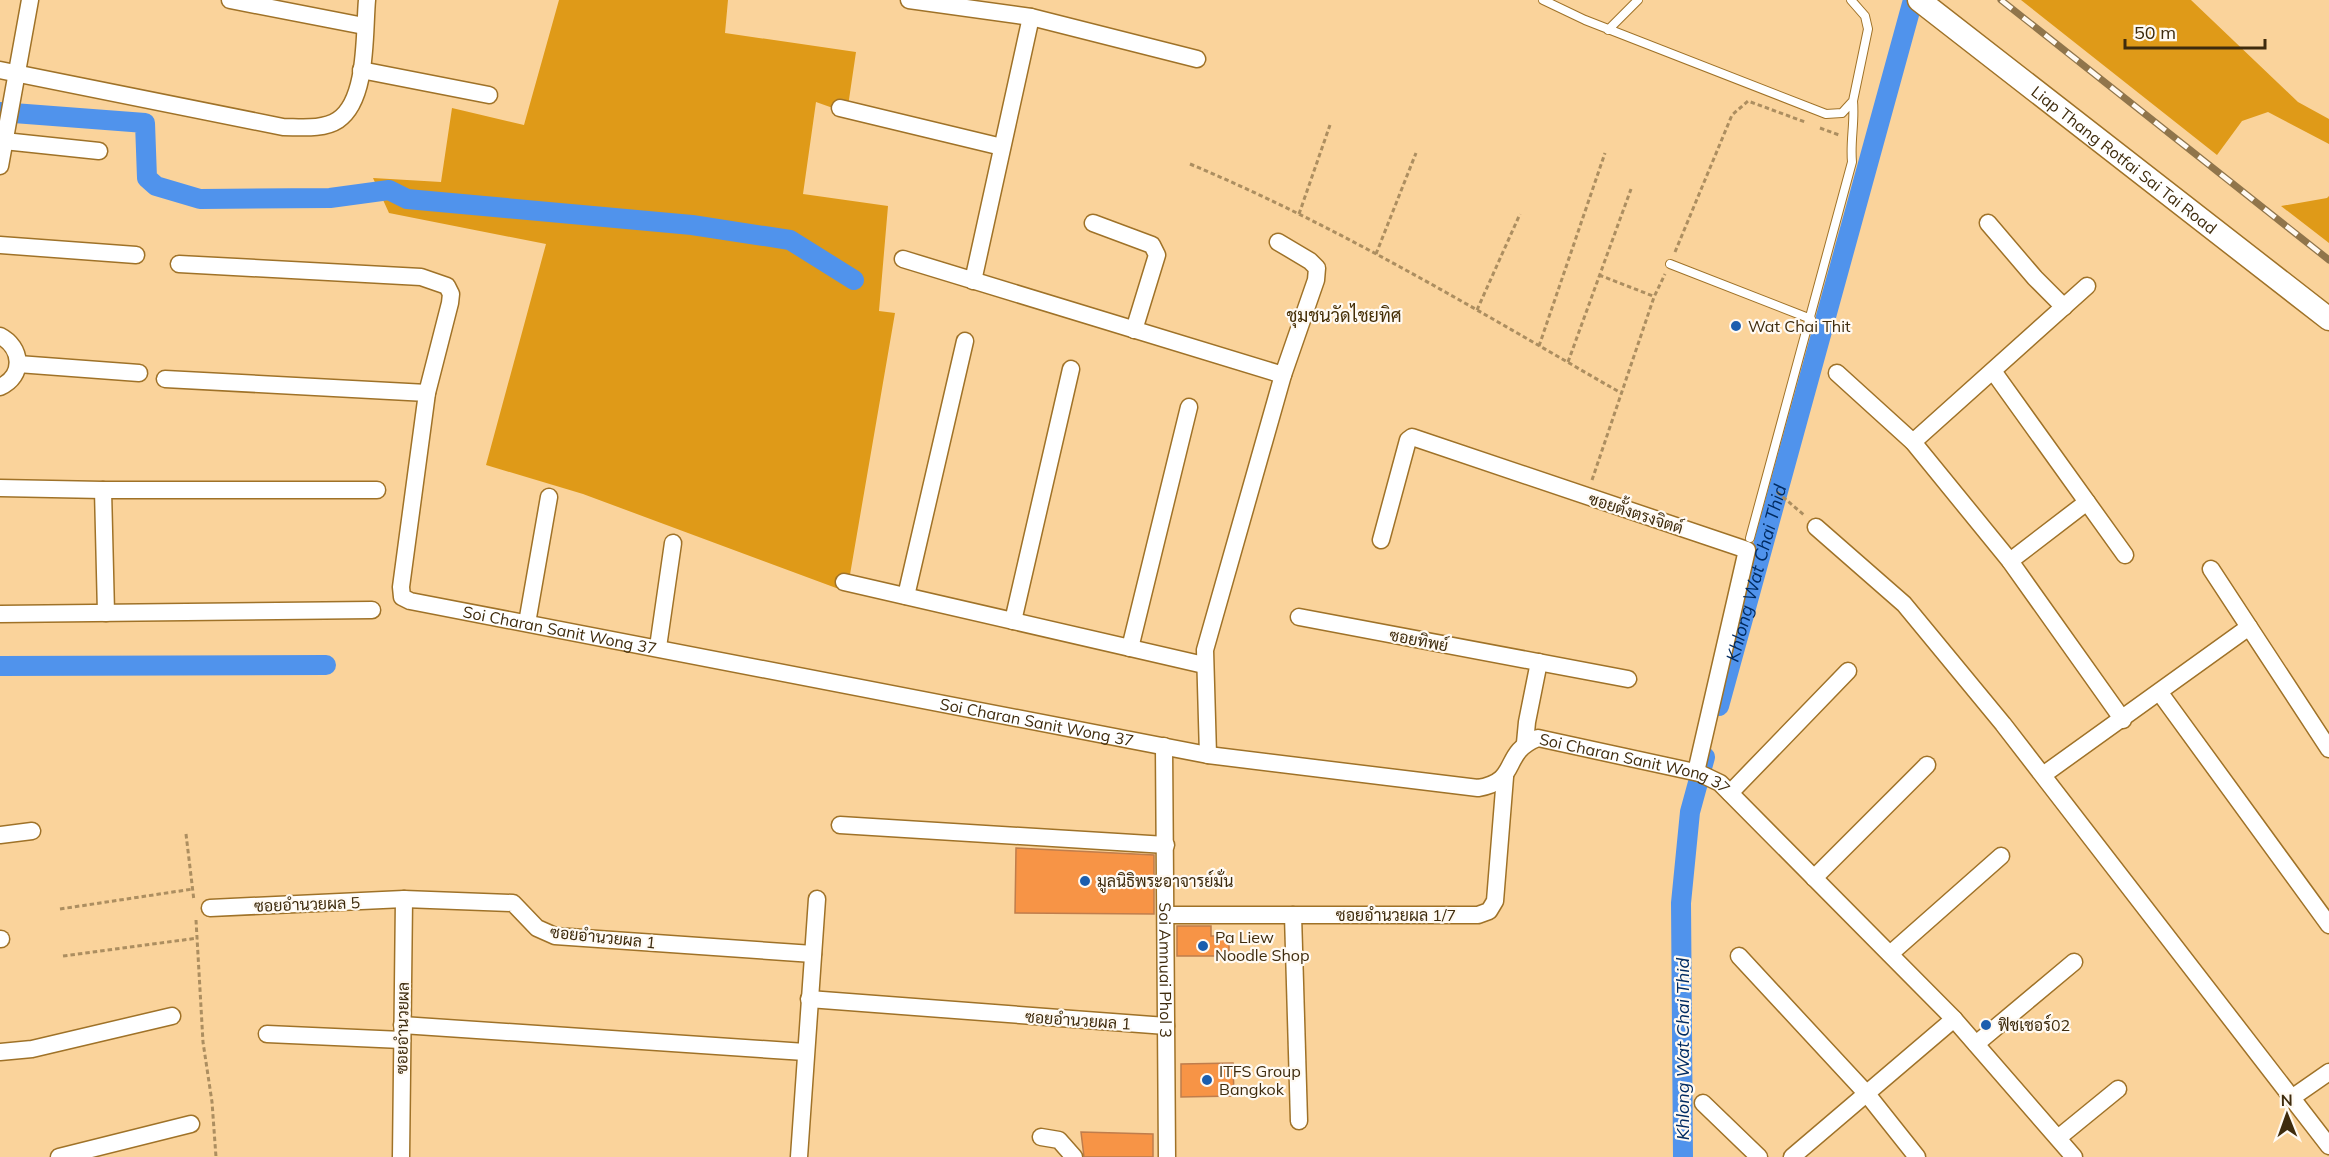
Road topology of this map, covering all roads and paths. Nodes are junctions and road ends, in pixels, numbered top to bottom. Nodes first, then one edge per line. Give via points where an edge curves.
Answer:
1 (30, 0) edge
2 (230, 0) edge
3 (367, 0) edge
4 (909, 0) edge
5 (1543, 0) edge
6 (1638, 0) edge
7 (1851, 0) edge
8 (1919, 0) edge
9 (1031, 17) junction
10 (364, 26) junction
11 (1608, 30) junction
12 (1197, 59) dead end
13 (361, 70) junction
14 (11, 73) edge
15 (489, 96) dead end
16 (1853, 101) junction
17 (840, 108) dead end
18 (1330, 125) dead end
19 (4, 141) junction
20 (1850, 143) junction
21 (1002, 147) junction
22 (99, 151) dead end
23 (1416, 153) dead end
24 (1605, 153) dead end
25 (1190, 164) dead end
26 (0, 166) edge
27 (1631, 189) dead end
28 (1299, 213) junction
29 (1520, 214) dead end
30 (1093, 223) dead end
31 (1988, 223) dead end
32 (1278, 242) dead end
33 (0, 245) edge
34 (136, 255) dead end
35 (1376, 255) junction
36 (903, 259) dead end
37 (179, 264) dead end
38 (1670, 264) junction
39 (1599, 275) junction
40 (972, 281) junction
41 (2087, 286) dead end
42 (1654, 297) junction
43 (2064, 307) junction
44 (1477, 310) junction
45 (1811, 319) junction
46 (2329, 319) edge
47 (1134, 330) junction
48 (0, 336) edge
49 (965, 341) dead end
50 (1539, 346) junction
51 (1568, 362) junction
52 (18, 364) junction
53 (1071, 369) dead end
54 (1993, 371) junction
55 (139, 373) dead end
56 (1837, 373) dead end
57 (1283, 375) junction
58 (165, 379) dead end
59 (0, 387) edge
60 (427, 393) junction
61 (1621, 393) junction
62 (1189, 407) dead end
63 (1913, 442) junction
64 (1770, 487) dead end
65 (0, 488) edge
66 (1595, 488) dead end
67 (103, 490) junction
68 (377, 490) dead end
69 (549, 497) dead end
70 (2087, 502) junction
71 (1791, 504) dead end
72 (1816, 526) dead end
73 (1750, 538) dead end
74 (1381, 540) dead end
75 (673, 543) dead end
76 (2125, 555) dead end
77 (2010, 561) junction
78 (2211, 569) dead end
79 (844, 582) dead end
80 (906, 596) junction
81 (372, 609) dead end
82 (106, 613) junction
83 (0, 614) edge
84 (1299, 617) dead end
85 (1014, 621) junction
86 (527, 623) junction
87 (2249, 627) junction
88 (658, 647) junction
89 (1130, 648) junction
90 (1539, 662) junction
91 (1204, 665) junction
92 (1848, 670) dead end
93 (1628, 679) dead end
94 (2160, 693) junction
95 (2123, 720) junction
96 (1525, 743) junction
97 (1164, 746) junction
98 (2329, 749) edge
99 (1208, 755) junction
100 (1927, 765) dead end
101 (1697, 772) junction
102 (2043, 776) junction
103 (1505, 777) junction
104 (1725, 788) junction
105 (840, 825) dead end
106 (32, 831) dead end
107 (186, 834) dead end
108 (0, 835) edge
109 (1166, 845) junction
110 (2001, 856) dead end
111 (1814, 878) junction
112 (193, 889) junction
113 (817, 899) dead end
114 (404, 900) junction
115 (60, 909) dead end
116 (200, 910) junction
117 (1166, 915) junction
118 (1293, 915) junction
119 (2329, 925) edge
120 (198, 938) junction
121 (813, 954) junction
122 (1890, 954) junction
123 (63, 956) dead end
124 (1738, 956) dead end
125 (2074, 962) dead end
126 (809, 999) junction
127 (172, 1016) dead end
128 (1954, 1019) junction
129 (1166, 1026) junction
130 (402, 1032) junction
131 (267, 1034) dead end
132 (1976, 1044) junction
133 (0, 1052) edge
134 (805, 1052) junction
135 (2329, 1072) edge
136 (2118, 1089) dead end
137 (1866, 1094) junction
138 (2293, 1098) junction
139 (1703, 1103) dead end
140 (1299, 1121) dead end
141 (191, 1124) dead end
142 (1041, 1137) dead end
143 (2058, 1138) junction
144 (2329, 1146) edge
145 (59, 1157) edge
146 (216, 1157) edge
147 (401, 1157) edge
148 (799, 1157) edge
149 (1074, 1157) edge
150 (1167, 1157) edge
151 (1759, 1157) edge
152 (1792, 1157) edge
153 (1917, 1157) edge
154 (2074, 1157) edge

1 - 14 street
2 - 10 street
3 - 10 street
4 - 9 street
5 - 11 lane
6 - 11 lane
7 - 16 lane via 1865,16 1868,29
8 - 46 main road, Liap Thang Rotfai Sai Tai Road
9 - 12 street
9 - 21 street
10 - 13 street
11 - 16 lane via 1826,114 1842,113
13 - 14 street via 350,108 337,121 313,128 283,127
13 - 15 street
14 - 19 street
16 - 20 lane via 1855,124
17 - 21 street
18 - 28 path
19 - 22 street
19 - 26 street
20 - 38 path via 1844,137 1748,101 1732,115
20 - 45 lane via 1852,162
21 - 40 street
23 - 35 path
24 - 50 path
25 - 28 path
27 - 39 path
28 - 35 path
29 - 44 path
30 - 47 street via 1157,250
31 - 43 street
32 - 57 street via 1317,268
33 - 34 street
35 - 44 path
36 - 40 street
37 - 60 street, Soi Charan Sanit Wong 37 via 421,277 447,286 450,303
38 - 42 path
38 - 45 lane
39 - 42 path
39 - 51 path
40 - 47 street
41 - 43 street
42 - 61 path
43 - 54 street
44 - 50 path
45 - 73 lane
47 - 57 street
48 - 52 street via 14,346
49 - 80 street
50 - 51 path
51 - 61 path
52 - 55 street
52 - 59 street via 11,380
53 - 85 street
54 - 63 street
54 - 70 street
56 - 63 street
57 - 91 street
58 - 60 street
60 - 86 street, Soi Charan Sanit Wong 37 via 402,597
61 - 66 path via 1592,483
62 - 89 street
63 - 77 street
64 - 71 path
65 - 67 street
67 - 68 street
67 - 82 street
69 - 86 street
70 - 76 street
70 - 77 street
72 - 102 street via 1904,604
74 - 101 street, ซอยตั้งตรงจิตต์ via 1412,437 1747,550
75 - 88 street
77 - 95 street
78 - 87 street
79 - 80 street
80 - 85 street
81 - 82 street
82 - 83 street
84 - 90 street, ซอยทิพย์
85 - 89 street
86 - 88 street, Soi Charan Sanit Wong 37
87 - 94 street
87 - 98 street
88 - 97 street, Soi Charan Sanit Wong 37
89 - 91 street
90 - 93 street, ซอยทิพย์
90 - 96 street
91 - 99 street
92 - 104 street
94 - 95 street
94 - 119 street
95 - 102 street
96 - 101 street, Soi Charan Sanit Wong 37 via 1538,738
96 - 103 street, Soi Charan Sanit Wong 37 via 1516,751
97 - 99 street, Soi Charan Sanit Wong 37
97 - 109 street, Soi Amnuai Phol 3
99 - 103 street, Soi Charan Sanit Wong 37 via 1478,788 1492,786
100 - 111 street
101 - 104 street, Soi Charan Sanit Wong 37
102 - 138 street
103 - 118 street, ซอยอำนวยผล 1/7 via 1495,901 1489,911 1478,915
104 - 111 street, Soi Charan Sanit Wong 37
105 - 109 street
106 - 108 street
107 - 112 path
109 - 117 street, Soi Amnuai Phol 3
110 - 122 street
111 - 122 street, Soi Charan Sanit Wong 37
112 - 115 path
112 - 116 path
113 - 121 street
114 - 116 street, ซอยอำนวยผล 5
114 - 121 street, ซอยอำนวยผล 1 via 513,903 537,928 555,936
114 - 130 street, ซอยอำนวยผล
116 - 120 path
117 - 118 street, ซอยอำนวยผล 1/7
117 - 129 street, Soi Amnuai Phol 3
118 - 140 street
120 - 123 path
120 - 146 path via 203,1042
121 - 126 street
122 - 128 street, Soi Charan Sanit Wong 37
124 - 137 street
125 - 132 street
126 - 129 street, ซอยอำนวยผล 1
126 - 134 street
127 - 133 street via 32,1049
128 - 132 street, Soi Charan Sanit Wong 37
128 - 137 street
129 - 150 street, Soi Amnuai Phol 3
130 - 131 street
130 - 134 street
130 - 147 street, ซอยอำนวยผล
132 - 143 street, Soi Charan Sanit Wong 37
134 - 148 street
135 - 138 street
136 - 143 street
137 - 152 street
137 - 153 street
138 - 144 street
139 - 151 street
141 - 145 street
142 - 149 street via 1059,1140
143 - 154 street, Soi Charan Sanit Wong 37

